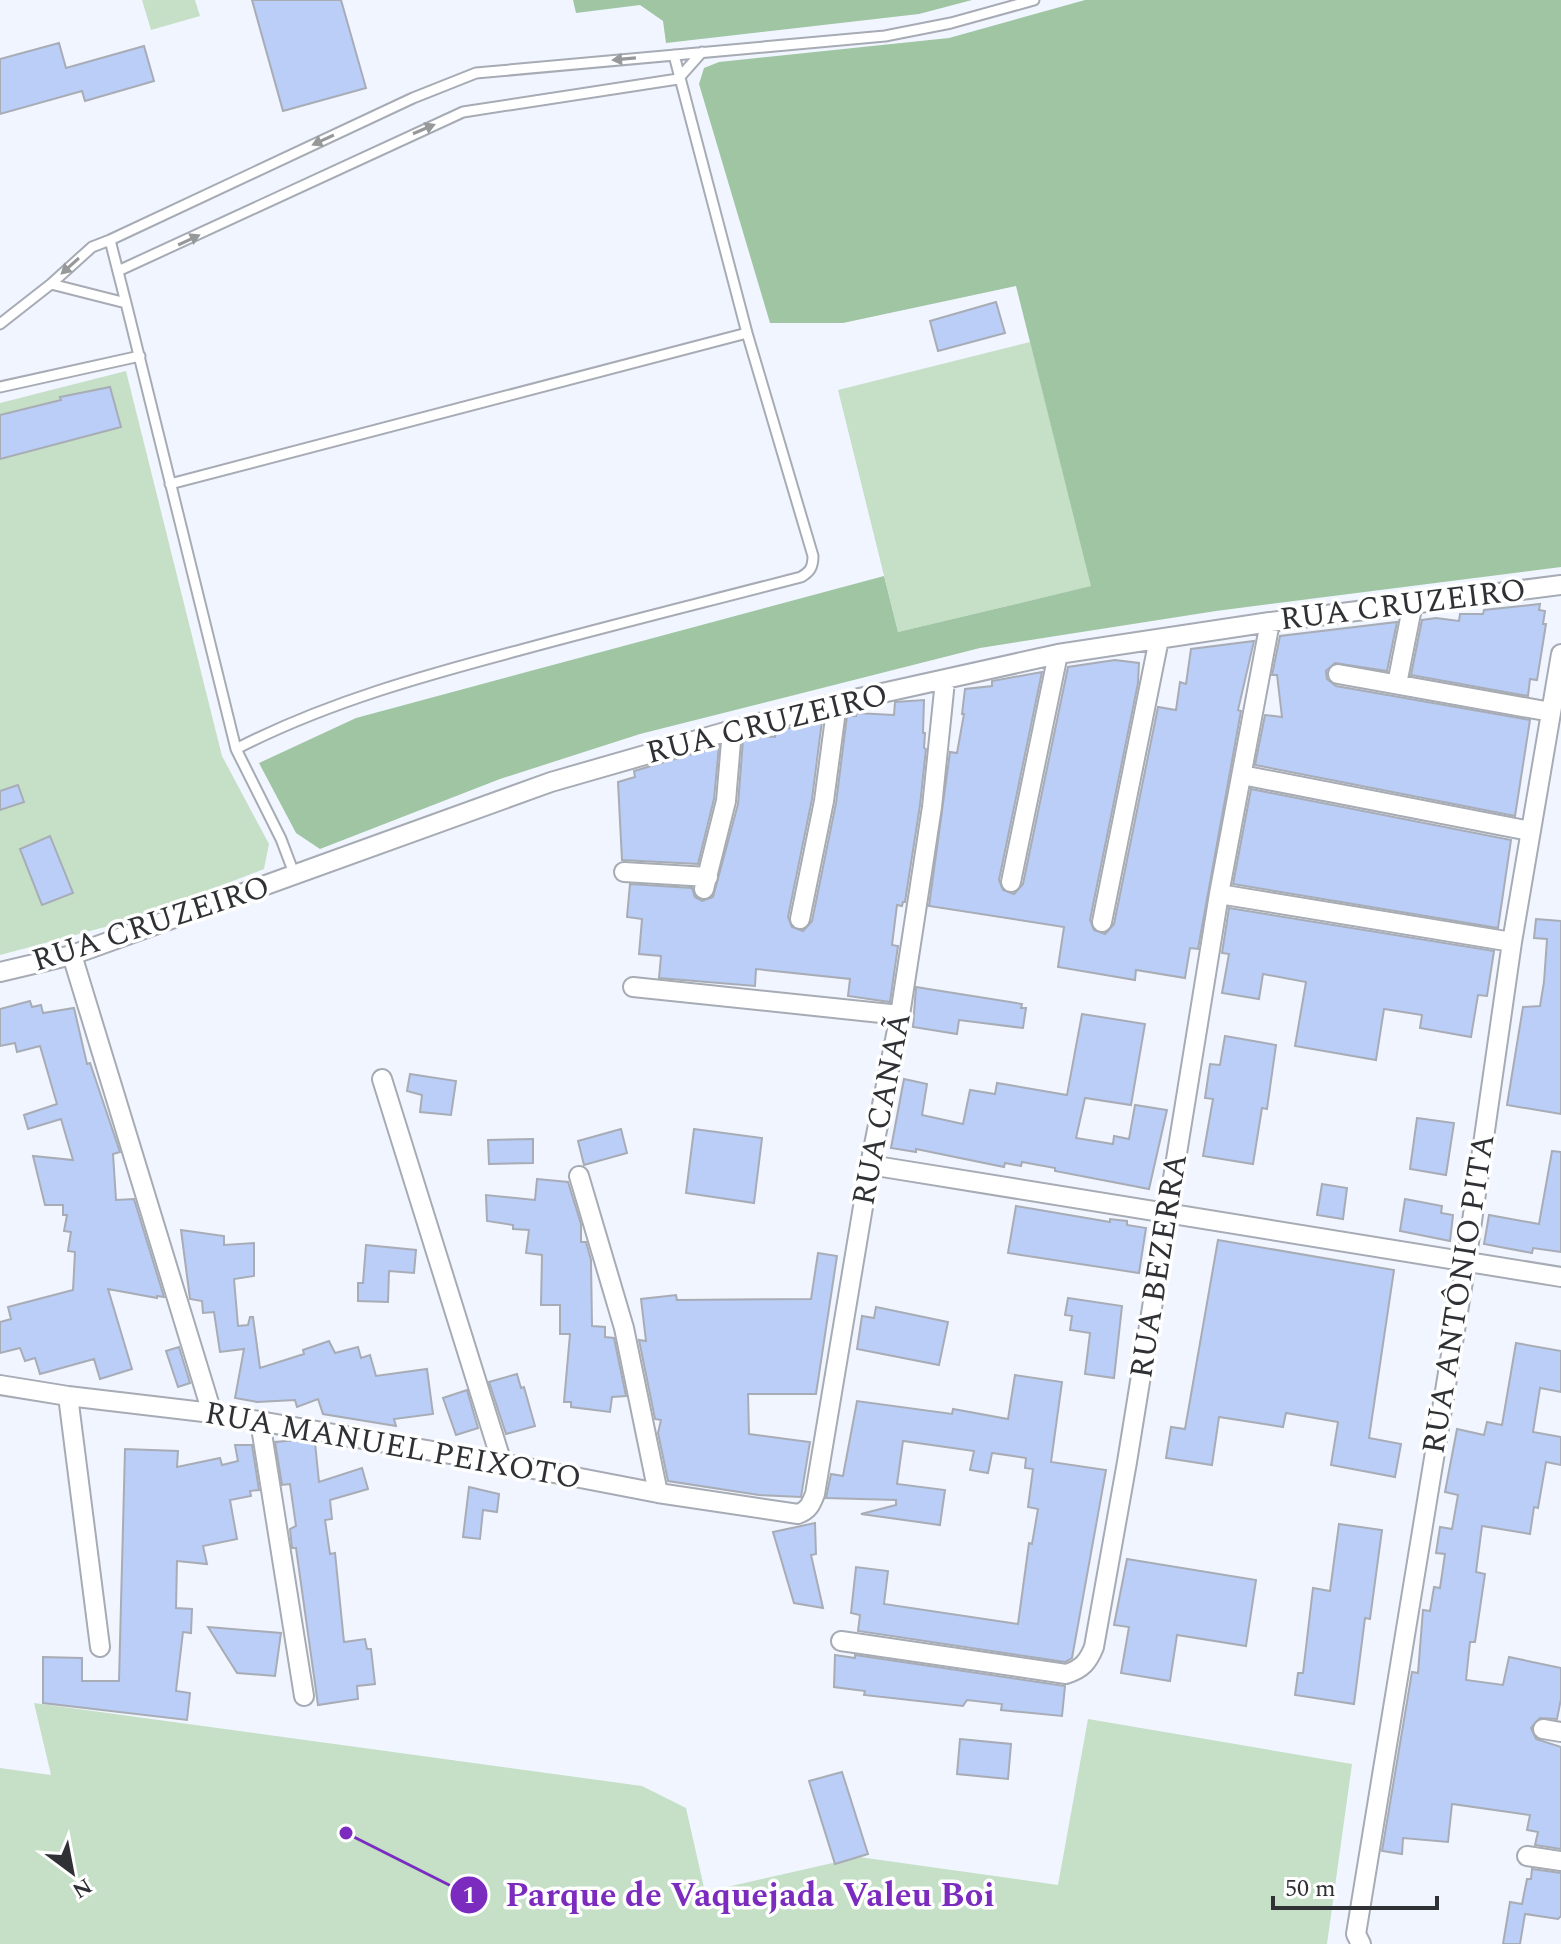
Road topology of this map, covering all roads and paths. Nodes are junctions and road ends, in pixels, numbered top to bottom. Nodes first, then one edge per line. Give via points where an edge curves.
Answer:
1 (1034, 0) edge
2 (702, 52) junction
3 (674, 55) junction
4 (678, 79) junction
5 (110, 240) junction
6 (118, 271) junction
7 (51, 284) junction
8 (126, 303) junction
9 (0, 324) edge
10 (747, 333) junction
11 (140, 356) junction
12 (0, 387) edge
13 (170, 484) junction
14 (1561, 585) edge
15 (1413, 603) junction
16 (1270, 622) junction
17 (1159, 639) junction
18 (1058, 654) junction
19 (1561, 654) edge
20 (1338, 674) dead end
21 (945, 681) junction
22 (1397, 684) junction
23 (837, 703) junction
24 (1551, 712) junction
25 (732, 730) junction
26 (236, 749) junction
27 (1242, 775) junction
28 (1530, 831) junction
29 (624, 872) dead end
30 (295, 876) junction
31 (1011, 882) dead end
32 (1219, 894) junction
33 (800, 919) dead end
34 (1102, 922) dead end
35 (1512, 942) junction
36 (72, 955) junction
37 (0, 972) edge
38 (633, 987) dead end
39 (900, 1015) junction
40 (382, 1079) dead end
41 (870, 1165) junction
42 (579, 1176) dead end
43 (1167, 1215) junction
44 (1466, 1263) junction
45 (1561, 1277) edge
46 (0, 1385) edge
47 (68, 1396) junction
48 (212, 1413) junction
49 (260, 1421) junction
50 (502, 1463) junction
51 (658, 1493) junction
52 (785, 1511) joint
53 (841, 1641) dead end
54 (100, 1647) dead end
55 (304, 1696) dead end
56 (1527, 1856) dead end
57 (1561, 1861) edge
58 (1358, 1939) edge

1 - 2 lane via 885,36
2 - 3 lane
2 - 4 lane
3 - 4 lane
3 -> 5 lane via 476,73
6 -> 4 lane via 463,112
4 - 10 lane
5 - 6 lane
5 -> 7 lane via 92,247
6 - 8 lane
7 - 8 lane
7 - 9 lane
8 - 11 lane
10 - 13 lane
10 - 26 lane via 813,556 809,573 440,671 304,717
11 - 12 lane
11 - 13 lane
13 - 26 lane
14 - 15 street, RUA CRUZEIRO
15 - 16 street, RUA CRUZEIRO
15 - 22 street
16 - 17 street, RUA CRUZEIRO
16 - 27 street, RUA BEZERRA
17 - 18 street, RUA CRUZEIRO
17 - 34 street
18 - 21 street, RUA CRUZEIRO
18 - 31 street
19 - 24 street, RUA ANTÔNIO PITA
20 - 22 street
21 - 23 street, RUA CRUZEIRO
21 - 39 street, RUA CANAÃ
22 - 24 street
23 - 25 street, RUA CRUZEIRO
23 - 33 street
24 - 28 street, RUA ANTÔNIO PITA
25 - 29 street via 726,801 706,883
25 - 30 street, RUA CRUZEIRO via 551,782
26 - 30 lane
27 - 28 street
27 - 32 street, RUA BEZERRA
28 - 35 street, RUA ANTÔNIO PITA
30 - 36 street, RUA CRUZEIRO
32 - 35 street
32 - 43 street, RUA BEZERRA
35 - 44 street, RUA ANTÔNIO PITA
36 - 37 street, RUA CRUZEIRO
36 - 48 street
38 - 39 street
39 - 41 street, RUA CANAÃ
40 - 50 street
41 - 43 street
41 - 52 street, RUA CANAÃ via 815,1494 805,1512
42 - 51 street via 624,1328
43 - 44 street
43 - 53 street, RUA BEZERRA via 1094,1647 1084,1666 1066,1674
44 - 45 street
44 - 58 street, RUA ANTÔNIO PITA
46 - 47 street, RUA MANUEL PEIXOTO
47 - 48 street, RUA MANUEL PEIXOTO
47 - 54 street
48 - 49 street, RUA MANUEL PEIXOTO
49 - 50 street, RUA MANUEL PEIXOTO
49 - 55 street
50 - 51 street, RUA MANUEL PEIXOTO
51 - 52 street, RUA MANUEL PEIXOTO
56 - 57 street

